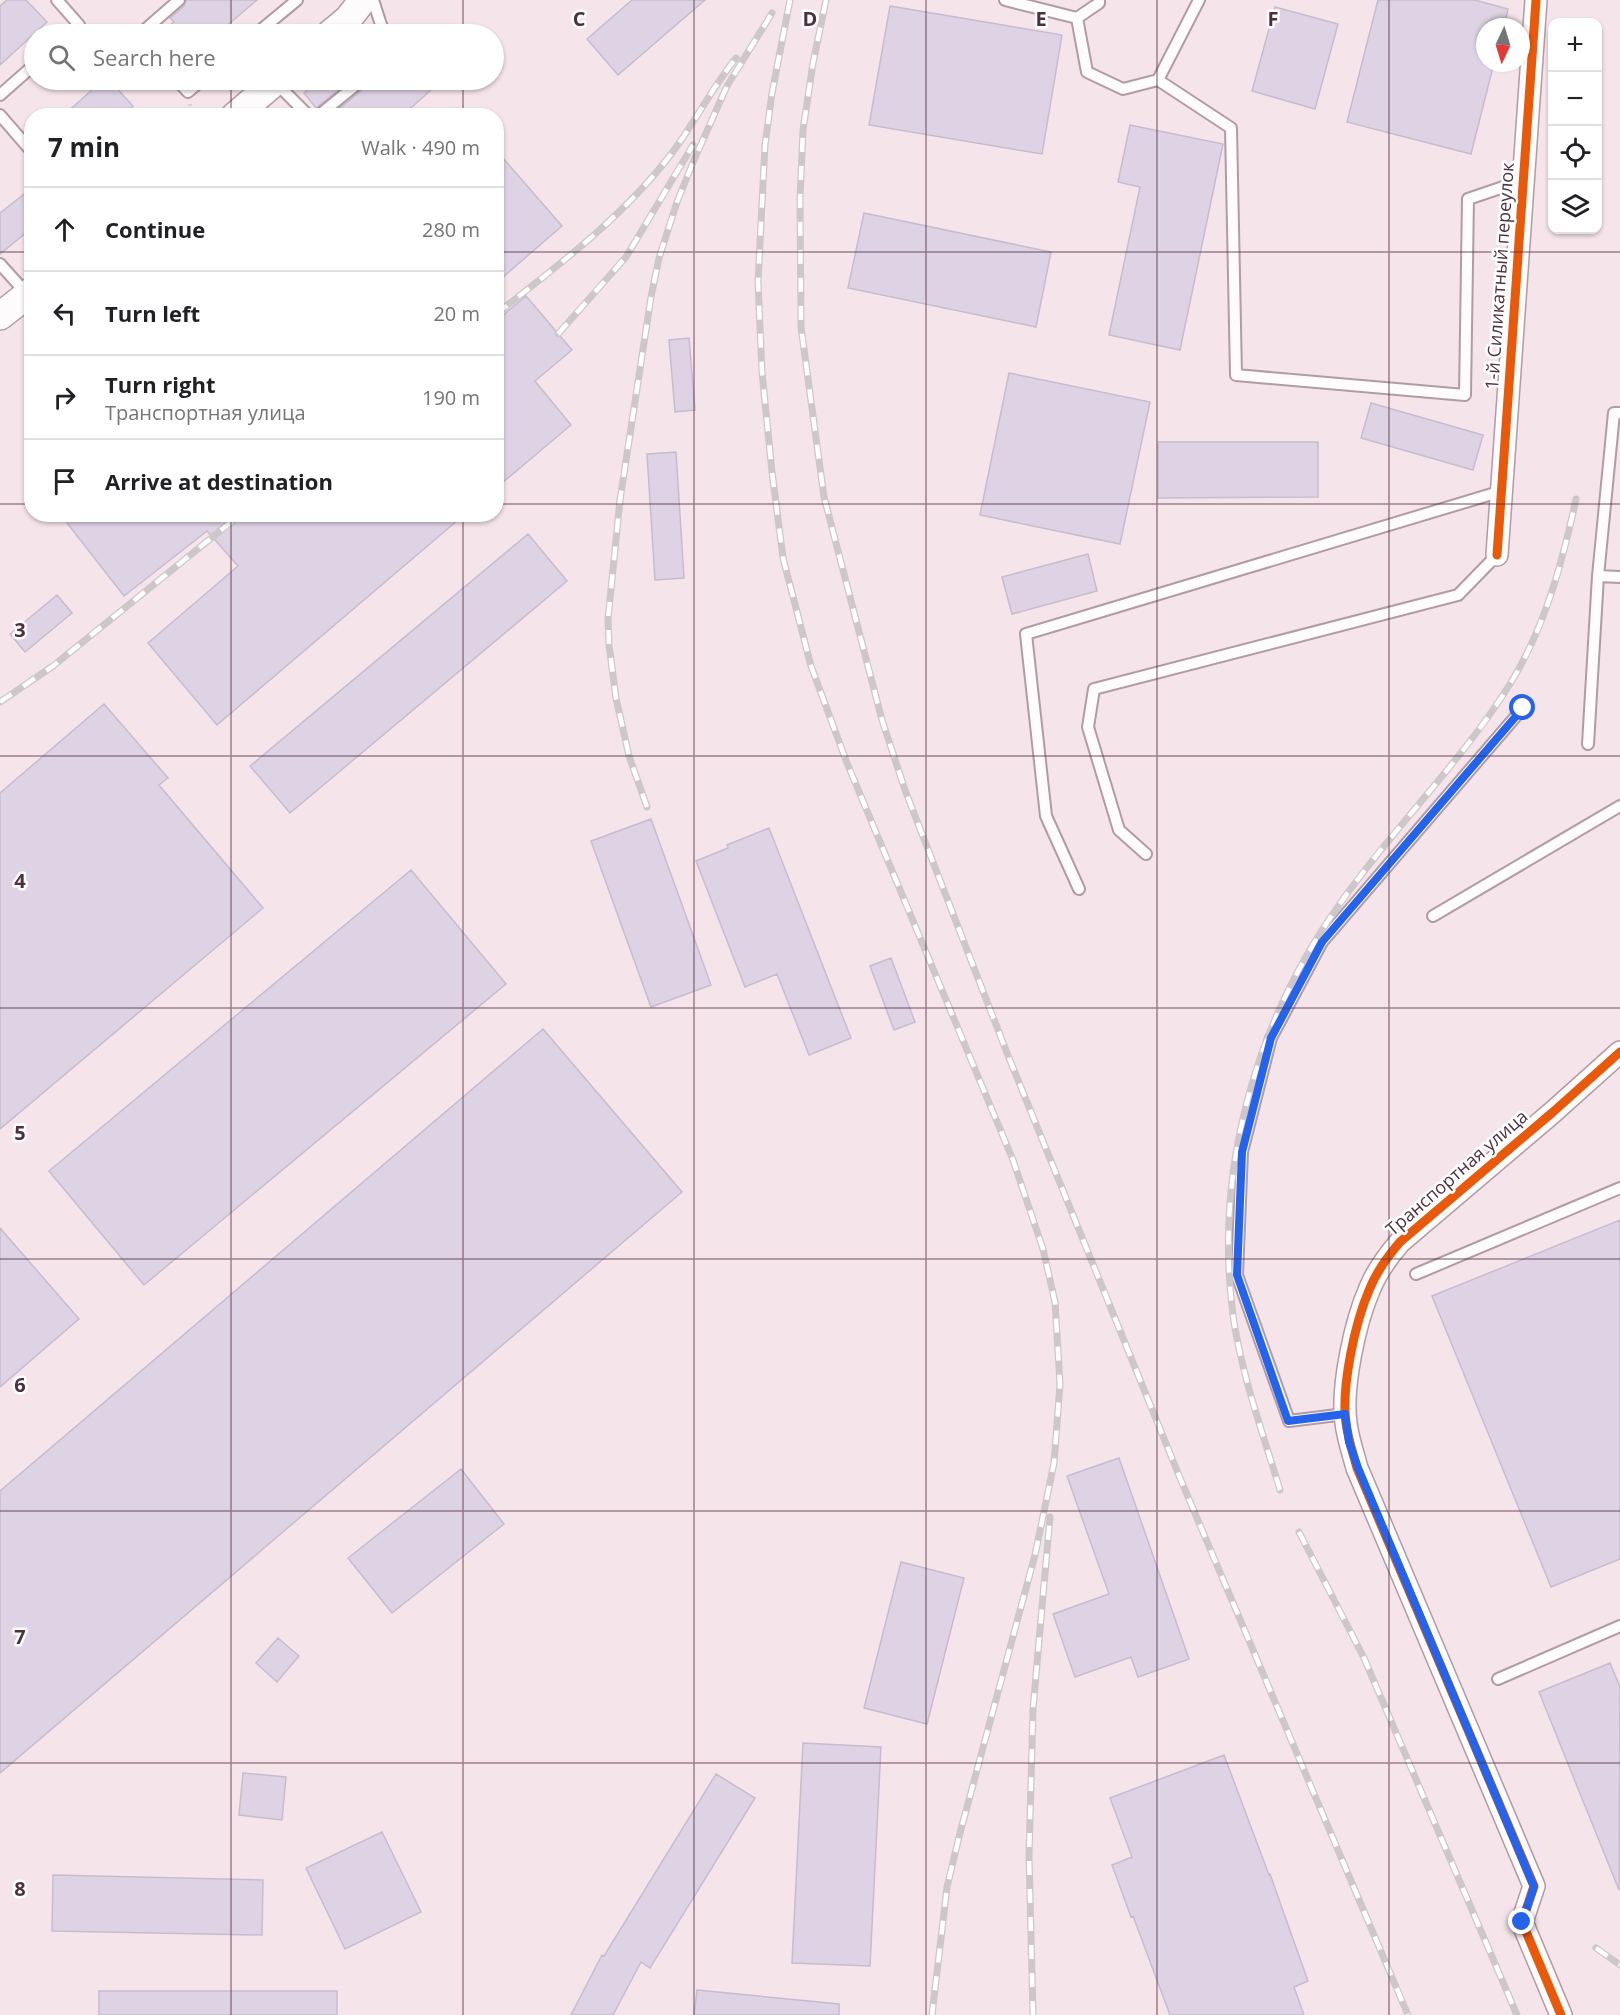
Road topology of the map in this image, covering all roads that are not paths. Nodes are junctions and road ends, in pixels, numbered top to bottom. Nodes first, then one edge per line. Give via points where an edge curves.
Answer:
1 (57, 0) edge
2 (178, 0) edge
3 (297, 0) edge
4 (363, 0) edge
5 (373, 0) edge
6 (1005, 0) edge
7 (1099, 0) edge
8 (1199, 0) edge
9 (1536, 0) edge
10 (1077, 18) junction
11 (78, 24) edge
12 (151, 24) edge
13 (268, 24) edge
14 (342, 24) edge
15 (381, 24) edge
16 (24, 74) edge
17 (1158, 80) junction
18 (265, 90) edge
19 (284, 90) edge
20 (350, 90) edge
21 (0, 95) edge
22 (244, 108) edge
23 (301, 108) edge
24 (328, 108) edge
25 (0, 115) edge
26 (24, 143) edge
27 (1524, 180) junction
28 (0, 264) edge
29 (24, 288) edge
30 (24, 297) edge
31 (0, 316) edge
32 (1620, 413) edge
33 (1502, 491) junction
34 (1497, 555) joint
35 (1598, 576) junction
36 (1620, 578) edge
37 (1523, 708) dead end
38 (1588, 744) dead end
39 (1620, 806) edge
40 (1146, 854) dead end
41 (1078, 889) dead end
42 (1433, 916) dead end
43 (1620, 1052) edge
44 (1620, 1188) edge
45 (1416, 1274) dead end
46 (1345, 1414) junction
47 (1620, 1626) edge
48 (1498, 1679) dead end
49 (1561, 2015) edge

1 - 11 lane
2 - 12 lane
3 - 13 lane
4 - 14 street
5 - 15 lane
6 - 10 lane
7 - 10 lane
8 - 17 lane
9 - 27 street, 1-й Силикатный переулок
10 - 17 lane via 1087,72 1123,89
16 - 21 lane
17 - 27 lane via 1231,128 1236,375 1464,395 1468,199
18 - 22 street
19 - 23 lane
20 - 24 lane
25 - 26 lane
27 - 33 street, 1-й Силикатный переулок
28 - 29 lane
30 - 31 street
32 - 35 lane via 1614,413
33 - 34 street, 1-й Силикатный переулок
33 - 41 lane via 1026,634 1046,816
34 - 40 lane via 1458,595 1094,689 1088,727 1119,830
35 - 36 lane
35 - 38 lane
37 - 46 lane via 1322,942 1271,1038 1242,1152 1237,1275 1288,1421
39 - 42 lane
43 - 46 street, Транспортная улица via 1400,1242 1382,1263 1361,1312 1348,1374
44 - 45 lane
46 - 49 street, Транспортная улица via 1358,1468 1534,1887 1522,1922
47 - 48 lane

